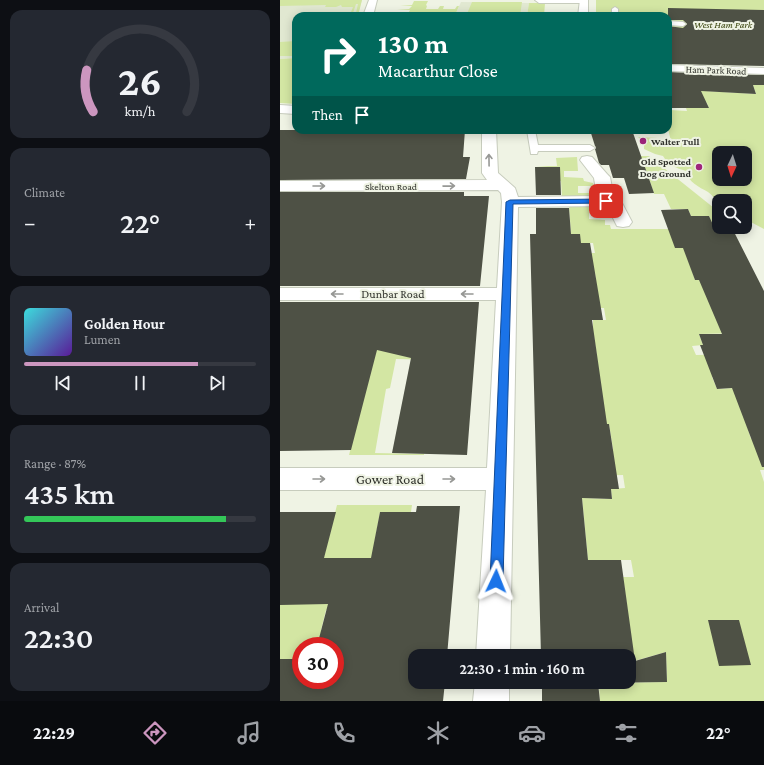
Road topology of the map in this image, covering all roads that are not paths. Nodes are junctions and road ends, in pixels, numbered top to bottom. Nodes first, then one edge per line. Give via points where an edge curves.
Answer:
1 (373, 0) edge
2 (539, 0) edge
3 (584, 0) edge
4 (369, 12) edge
5 (582, 12) edge
6 (672, 23) edge
7 (683, 24) dead end
8 (672, 68) edge
9 (764, 71) edge
10 (280, 109) edge
11 (292, 110) edge
12 (489, 134) edge
13 (532, 134) edge
14 (588, 154) joint
15 (280, 186) edge
16 (505, 193) junction
17 (606, 201) junction
18 (623, 222) dead end
19 (280, 294) edge
20 (506, 294) junction
21 (280, 479) edge
22 (500, 479) junction
23 (494, 649) edge
24 (492, 689) edge
25 (491, 701) edge

1 - 4 street
2 - 3 street
3 - 5 street
6 - 7 lane
8 - 9 street, Ham Park Road
10 - 11 street
16 -> 12 street via 490,173
13 - 14 lane via 534,150
14 - 17 street via 602,177
15 -> 16 street, Skelton Road
16 - 17 street, Skelton Road
16 - 20 street
17 - 18 street via 616,207
20 -> 19 street, Dunbar Road
20 - 22 street
21 -> 22 street, Gower Road
22 - 23 street
24 - 25 street

